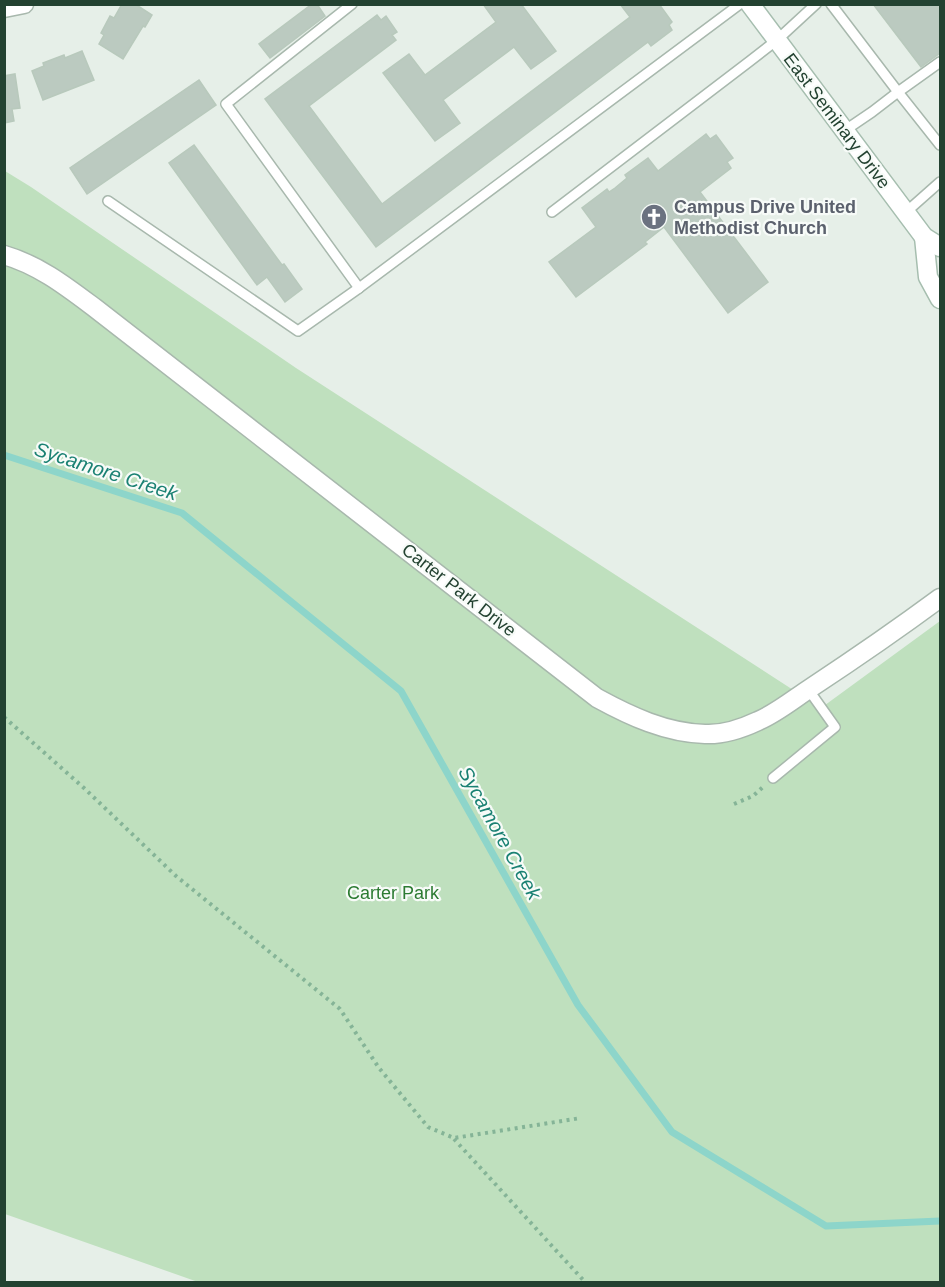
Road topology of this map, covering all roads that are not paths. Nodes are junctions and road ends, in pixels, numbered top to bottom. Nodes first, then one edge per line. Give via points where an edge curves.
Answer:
1 (24, 4) edge
2 (352, 4) edge
3 (740, 4) edge
4 (750, 4) edge
5 (816, 4) edge
6 (831, 4) edge
7 (4, 8) edge
8 (777, 40) junction
9 (940, 62) edge
10 (898, 92) junction
11 (844, 131) junction
12 (940, 145) edge
13 (940, 182) edge
14 (108, 201) dead end
15 (552, 212) dead end
16 (905, 213) junction
17 (924, 237) junction
18 (940, 247) edge
19 (4, 255) edge
20 (359, 288) junction
21 (940, 298) edge
22 (940, 598) edge
23 (808, 689) junction
24 (773, 778) road end

1 - 7 street
2 - 20 lane via 226,104
3 - 20 lane
4 - 8 street, East Seminary Drive
5 - 8 lane
6 - 10 lane
8 - 11 street, East Seminary Drive
8 - 15 lane
9 - 10 lane
10 - 11 lane
10 - 12 lane
11 - 16 street, East Seminary Drive
13 - 16 lane
14 - 20 lane via 298,331
16 - 17 street, East Seminary Drive
17 - 18 street, East Seminary Drive
17 - 21 street via 928,277
19 - 23 street, Carter Park Drive via 35,267 95,308 597,698 639,719 705,734 726,733 760,720
22 - 23 street, Carter Park Drive
23 - 24 lane via 835,727

